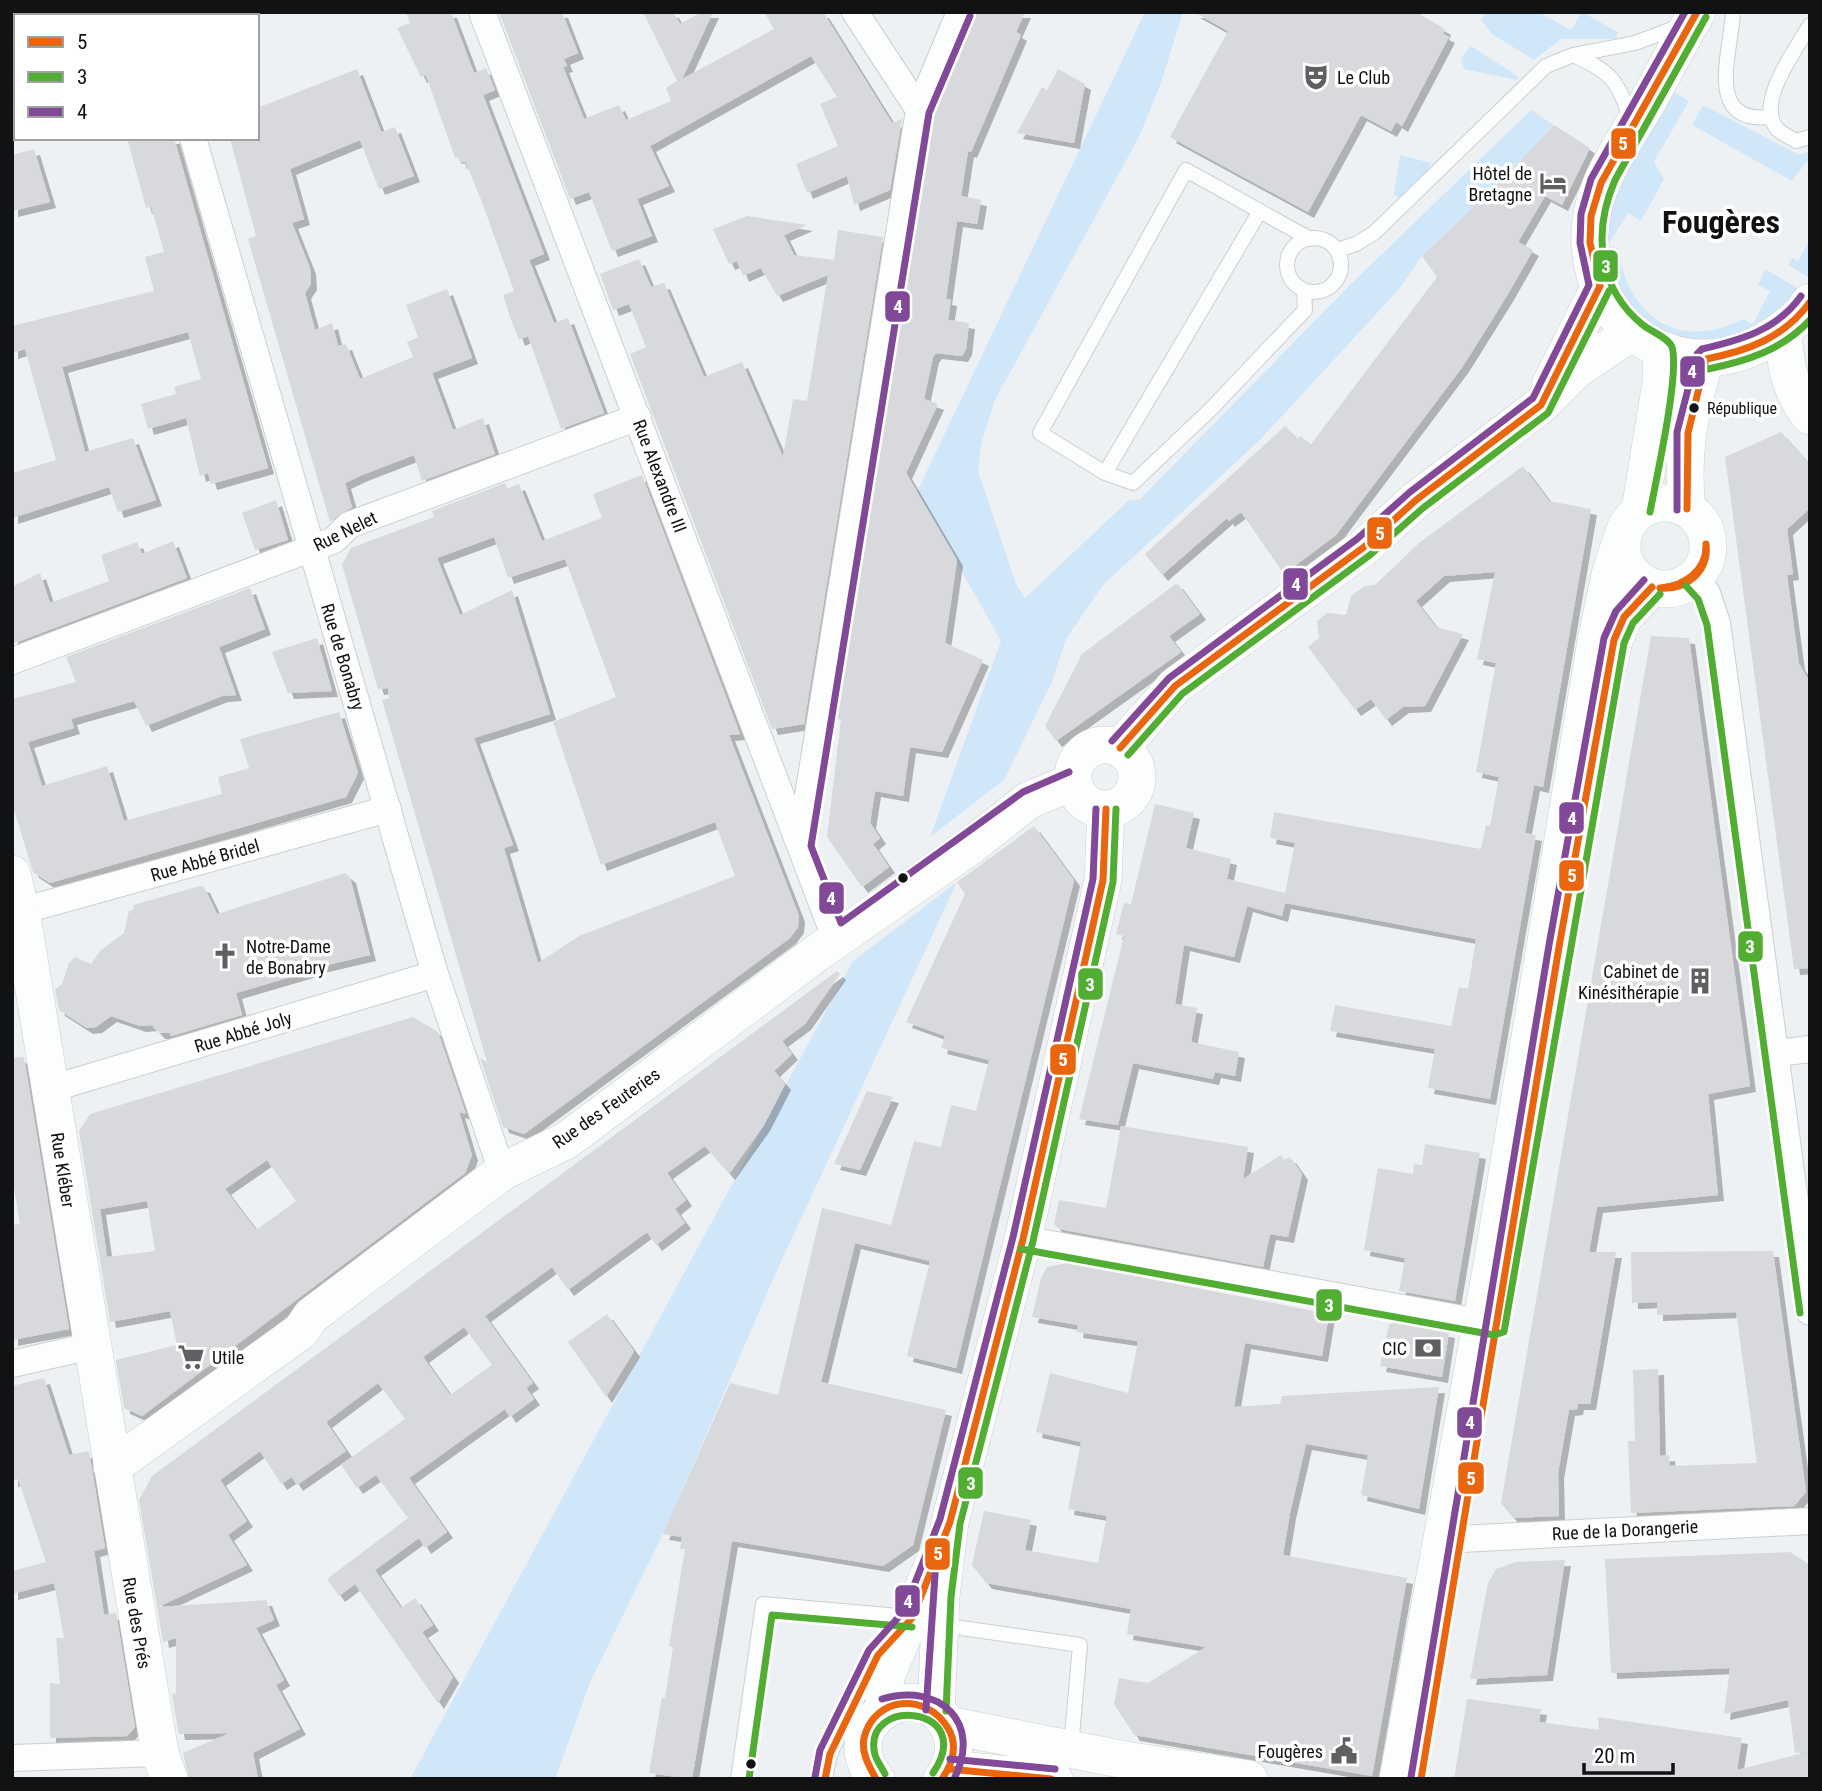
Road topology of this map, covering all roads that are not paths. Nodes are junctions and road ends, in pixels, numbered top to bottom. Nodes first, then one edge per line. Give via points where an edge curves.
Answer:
1 (482, 12) edge
2 (855, 12) edge
3 (960, 12) edge
4 (1733, 12) edge
5 (1694, 17) edge
6 (1810, 25) edge
7 (1573, 55) junction
8 (919, 110) junction
9 (1770, 117) junction
10 (1633, 127) junction
11 (1810, 137) edge
12 (194, 140) edge
13 (1260, 211) junction
14 (1310, 239) junction
15 (1336, 250) junction
16 (1600, 286) junction
17 (1304, 290) junction
18 (1810, 302) edge
19 (1782, 330) junction
20 (1647, 342) junction
21 (1718, 357) junction
22 (1541, 405) junction
23 (1804, 408) edge
24 (638, 416) junction
25 (1105, 473) junction
26 (1687, 509) junction
27 (1631, 524) junction
28 (310, 548) junction
29 (1692, 579) junction
30 (1652, 587) junction
31 (12, 662) edge
32 (1120, 748) junction
33 (1073, 782) junction
34 (388, 808) junction
35 (1105, 809) junction
36 (800, 847) junction
37 (12, 874) edge
38 (21, 911) junction
39 (836, 940) junction
40 (435, 974) junction
41 (1810, 1049) edge
42 (1777, 1053) junction
43 (50, 1089) junction
44 (502, 1172) junction
45 (1023, 1239) junction
46 (1810, 1312) edge
47 (1488, 1324) junction
48 (91, 1346) junction
49 (12, 1364) edge
50 (112, 1467) junction
51 (1810, 1521) edge
52 (1450, 1540) junction
53 (930, 1605) junction
54 (942, 1718) junction
55 (866, 1721) junction
56 (12, 1758) edge
57 (1063, 1764) edge
58 (164, 1766) edge
59 (946, 1774) edge
60 (874, 1778) edge
61 (738, 1779) edge
62 (825, 1779) edge
63 (1249, 1779) edge
64 (1398, 1779) edge
65 (1421, 1779) edge

1 - 24 street, Rue Alexandre III
2 - 8 street
3 - 8 street
4 - 9 lane via 1725,83 1728,101 1740,114 1754,119
5 - 7 lane via 1634,43
5 - 10 main road
6 - 9 lane via 1771,94
7 - 10 lane via 1608,72
7 - 15 lane via 1546,66 1374,233
8 - 36 street
9 - 11 lane via 1778,131 1796,141
10 - 16 main road via 1601,183 1591,216 1590,243
12 - 28 street, Rue de Bonabry
13 - 14 lane
13 - 25 lane
13 - 25 lane via 1186,170 1040,433
14 - 15 lane via 1323,240
14 - 17 lane via 1293,248 1287,264 1291,279
15 - 17 lane via 1341,266 1335,282 1321,291
16 - 20 main road via 1610,307
16 - 22 main road
17 - 25 lane via 1305,310 1133,483
18 - 19 main road
19 - 21 main road via 1761,344
19 - 23 main road via 1788,378
20 - 21 main road
20 - 22 main road via 1576,370
20 - 27 main road via 1661,383
21 - 23 main road
21 - 26 main road via 1694,392 1684,483
22 - 32 main road via 1416,500 1364,547 1175,686
24 - 28 street, Rue Nelet via 349,525 334,540
24 - 36 street, Rue Alexandre III
26 - 27 main road via 1663,502
26 - 29 main road via 1707,535 1703,566
27 - 30 main road via 1622,554 1629,570
27 - 47 main road via 1610,575 1596,641
28 - 31 street, Rue Nelet
28 - 34 street, Rue de Bonabry
29 - 30 main road via 1680,587
29 - 42 street via 1707,593 1717,623
30 - 47 main road via 1624,617 1614,640
32 - 33 main road via 1110,744 1085,751 1074,765
32 - 35 main road via 1135,766 1136,785 1126,801
33 - 35 main road via 1085,802
33 - 39 main road, Rue des Feuteries via 1030,800
34 - 38 street, Rue Abbé Bridel
34 - 40 street, Rue de Bonabry
35 - 45 main road via 1103,880
36 - 39 street, Rue Alexandre III
37 - 38 main road, Rue Kléber
38 - 43 main road, Rue Kléber
39 - 44 main road, Rue des Feuteries via 567,1140
40 - 43 street, Rue Abbé Joly
40 - 44 street, Rue de Bonabry
41 - 42 street
42 - 46 street
43 - 48 main road, Rue Kléber
44 - 50 main road, Rue des Feuteries via 311,1316 301,1331
45 - 47 street
45 - 53 main road
47 - 52 main road
48 - 49 street
48 - 50 main road, Rue Kléber
50 - 58 main road, Rue des Prés
51 - 52 street, Rue de la Dorangerie
52 - 64 main road
52 - 65 main road
53 - 54 main road
53 - 55 main road via 886,1676 887,1697
53 - 57 lane via 1080,1645
53 - 61 lane via 763,1604
54 - 55 main road via 924,1704 910,1702
54 - 57 main road
54 - 59 main road via 954,1755
55 - 60 main road via 863,1748
55 - 62 lane via 830,1754
56 - 58 street
57 - 59 main road
57 - 63 main road

